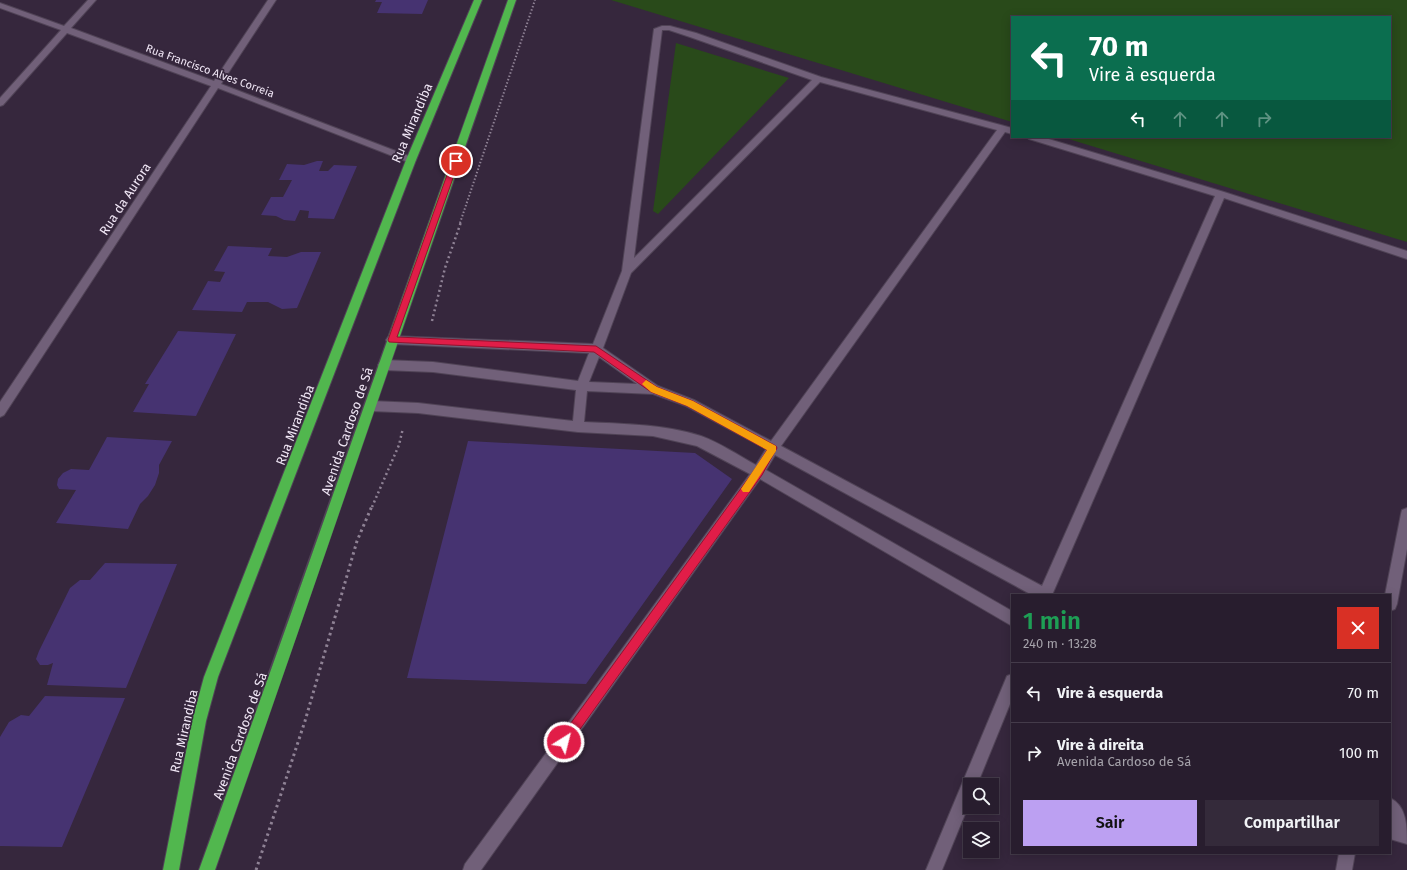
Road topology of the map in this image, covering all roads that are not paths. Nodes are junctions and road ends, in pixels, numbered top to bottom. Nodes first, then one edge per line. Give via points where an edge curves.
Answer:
1 (92, 0) edge
2 (272, 0) edge
3 (478, 0) edge
4 (512, 0) edge
5 (0, 5) edge
6 (66, 30) junction
7 (818, 79) junction
8 (217, 85) junction
9 (0, 103) edge
10 (1007, 129) edge
11 (1035, 138) edge
12 (411, 160) junction
13 (1220, 194) junction
14 (1407, 255) edge
15 (627, 271) junction
16 (392, 340) junction
17 (596, 349) junction
18 (384, 365) junction
19 (582, 386) junction
20 (654, 389) junction
21 (371, 406) junction
22 (0, 412) edge
23 (578, 427) junction
24 (773, 448) junction
25 (758, 472) junction
26 (1407, 514) edge
27 (1043, 594) edge
28 (1045, 594) edge
29 (1391, 599) edge
30 (1011, 617) edge
31 (1011, 683) edge
32 (1391, 808) edge
33 (1391, 831) edge
34 (1407, 832) edge
35 (1407, 836) edge
36 (1347, 854) edge
37 (170, 870) edge
38 (207, 870) edge
39 (471, 870) edge
40 (934, 870) edge
41 (1344, 870) edge

1 - 6 street
2 - 8 street, Rua da Aurora
3 - 12 highway, Rua Mirandiba
4 - 16 highway, Avenida Cardoso de Sá
5 - 6 street, Rua Francisco Alves Correia
6 - 8 street, Rua Francisco Alves Correia
6 - 9 street
7 - 10 street
7 - 15 street
7 - 15 street via 693,35 670,28 658,29
8 - 12 street, Rua Francisco Alves Correia
8 - 22 street, Rua da Aurora
10 - 24 street
11 - 13 street
12 - 37 highway, Rua Mirandiba via 211,678 199,721
13 - 14 street
13 - 28 street
15 - 17 street
16 - 17 street
16 - 18 highway, Avenida Cardoso de Sá
17 - 19 street
17 - 20 street
18 - 19 street via 432,367
18 - 21 highway, Avenida Cardoso de Sá
19 - 20 street
19 - 23 street
20 - 24 street via 690,403
21 - 23 street
21 - 38 highway, Avenida Cardoso de Sá
23 - 25 street via 652,431 683,437 714,448
24 - 25 street
24 - 27 street
25 - 30 street
25 - 39 street
26 - 29 street
31 - 40 street
32 - 34 street
33 - 35 street
36 - 41 street

